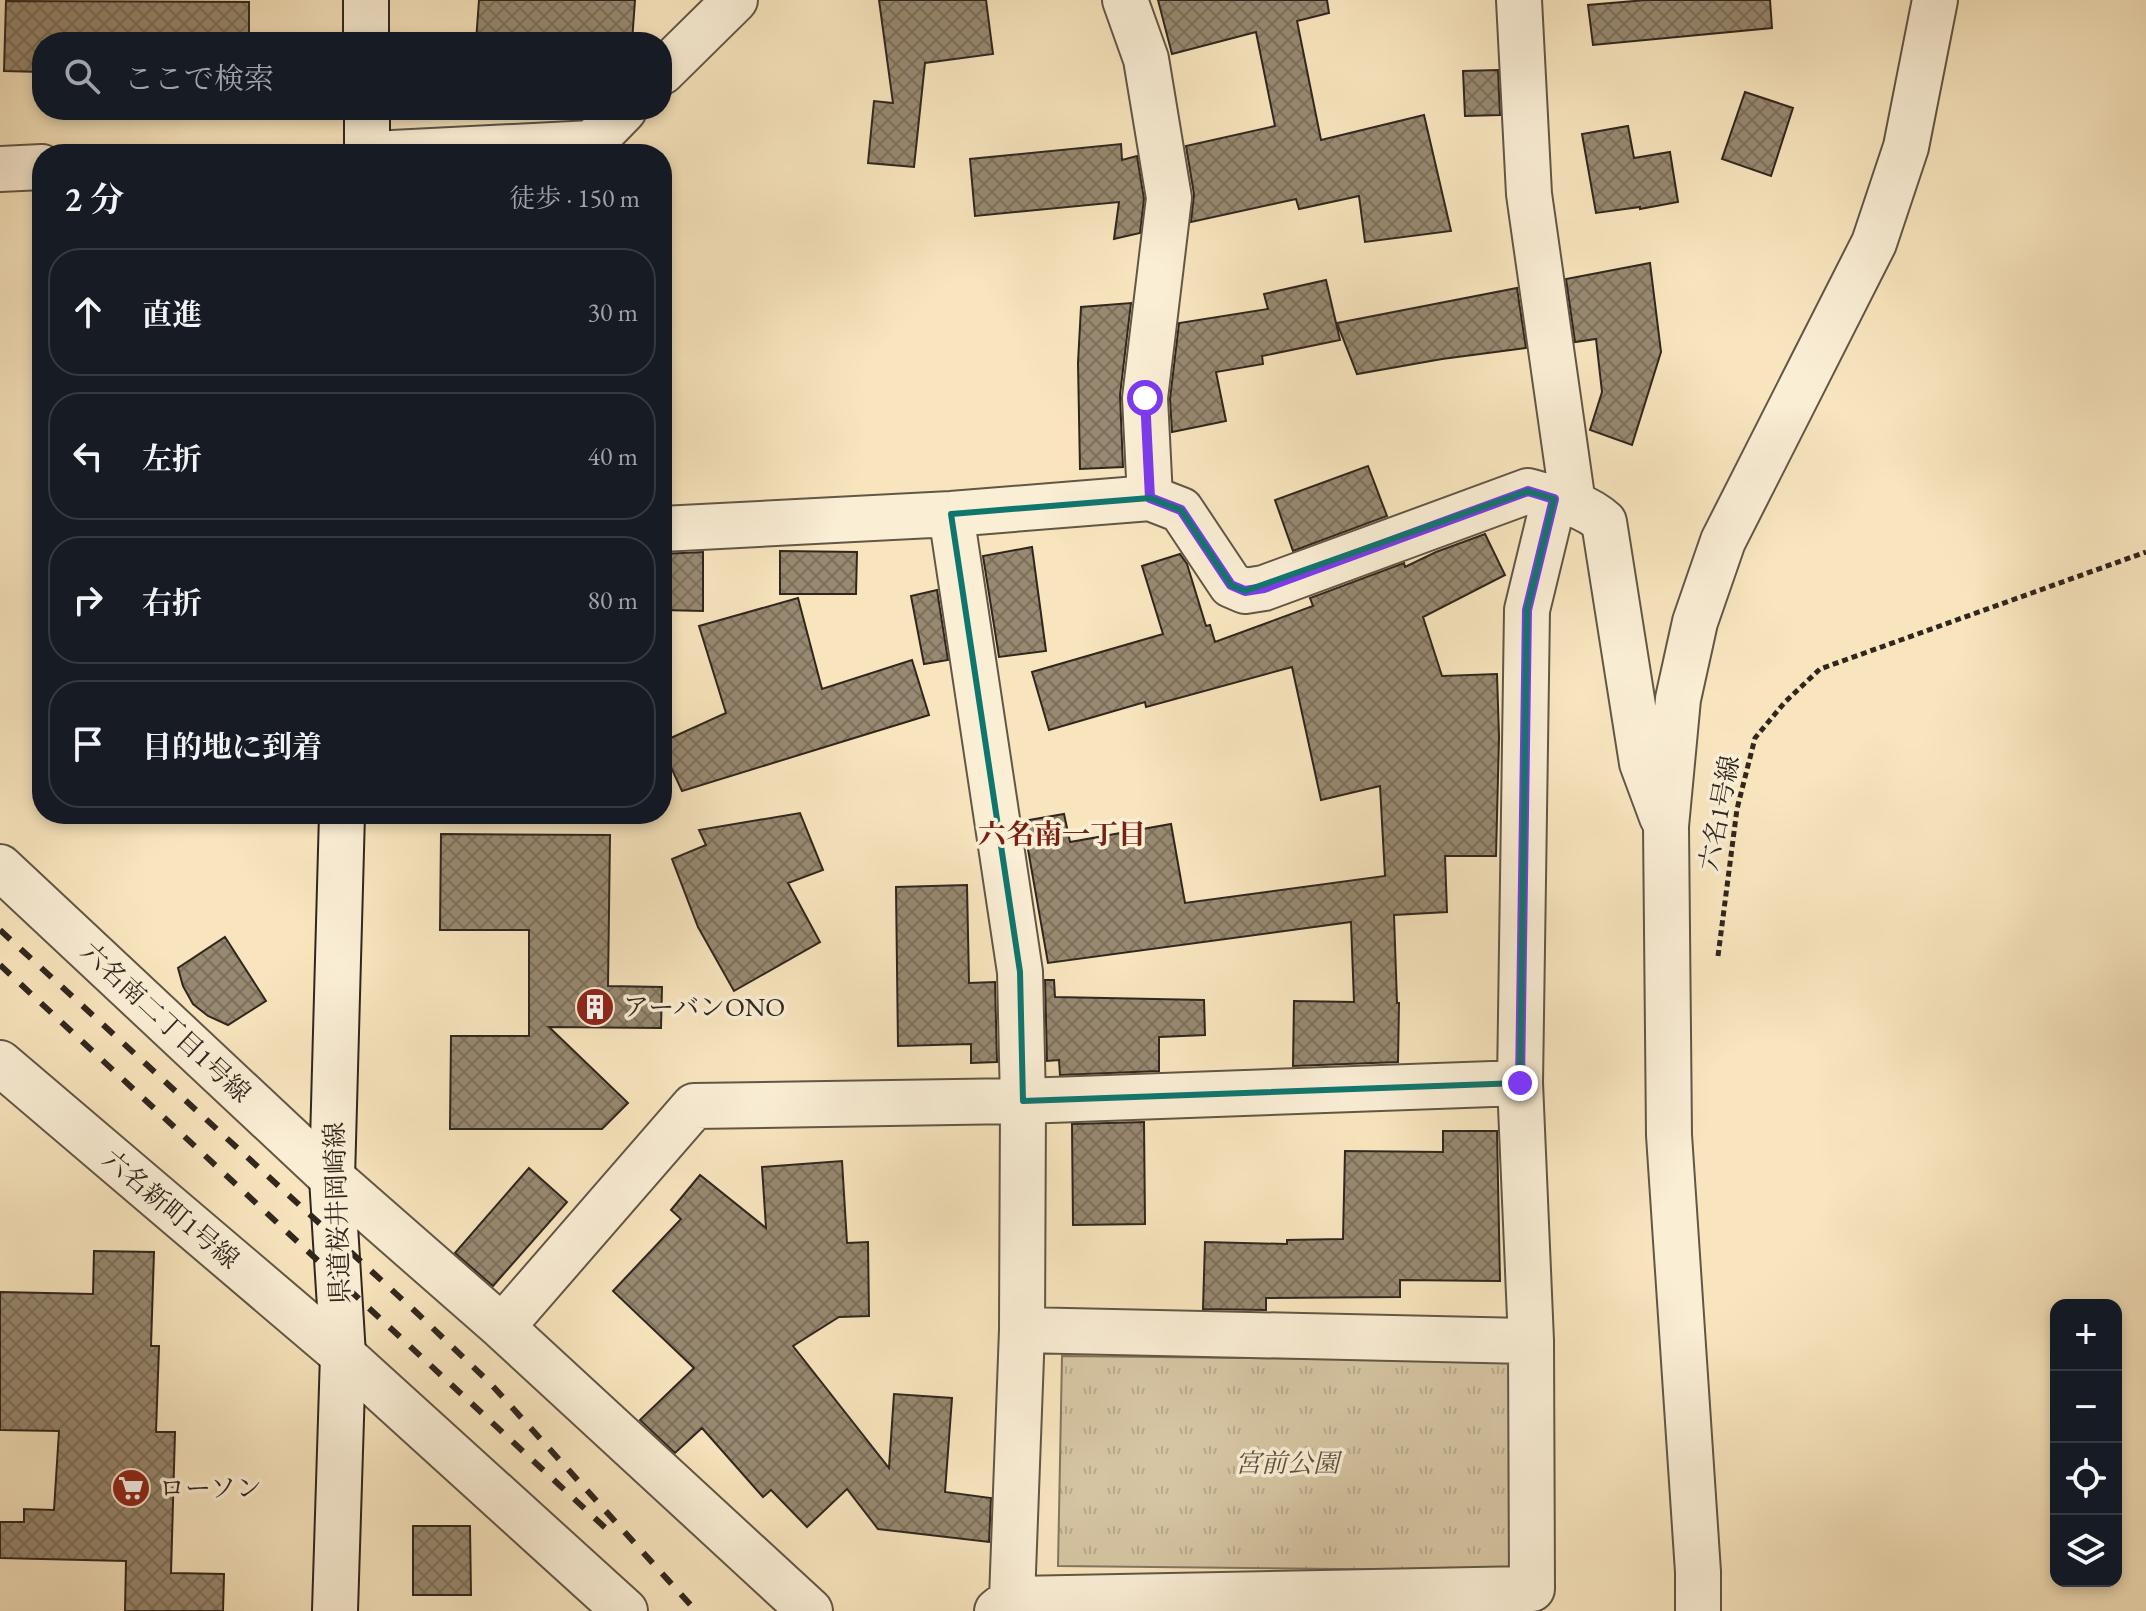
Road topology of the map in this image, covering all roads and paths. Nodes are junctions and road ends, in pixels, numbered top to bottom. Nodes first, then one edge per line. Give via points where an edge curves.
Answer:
1 (366, 0) edge
2 (735, 0) edge
3 (1125, 0) edge
4 (1519, 0) edge
5 (1925, 10) edge
6 (366, 32) edge
7 (672, 62) edge
8 (368, 120) edge
9 (616, 120) edge
10 (369, 144) edge
11 (595, 144) edge
12 (32, 167) edge
13 (0, 169) edge
14 (1150, 498) junction
15 (1564, 501) junction
16 (951, 514) junction
17 (672, 528) edge
18 (2146, 552) edge
19 (342, 824) edge
20 (1666, 826) junction
21 (0, 867) edge
22 (1718, 959) dead end
23 (0, 1063) edge
24 (1520, 1083) junction
25 (1023, 1101) junction
26 (332, 1178) junction
27 (502, 1327) junction
28 (1022, 1330) junction
29 (1531, 1341) junction
30 (343, 1355) junction
31 (1701, 1598) edge
32 (1004, 1605) edge
33 (335, 1611) edge
34 (625, 1611) edge
35 (810, 1611) edge

1 - 6 street
2 - 7 street
3 - 14 street via 1146,59 1169,198 1145,398
4 - 15 street via 1529,194
5 - 20 street via 1906,147 1874,243 1723,541 1695,622 1678,699
8 - 10 street
9 - 11 street
12 - 13 street
14 - 15 street via 1181,510 1231,585 1245,591 1528,491
14 - 16 street
15 - 20 street via 1590,509 1604,522 1642,763
15 - 24 street via 1527,610
16 - 17 street
16 - 25 street via 1020,972
18 - 22 path, 六名1号線 via 1820,669 1785,702 1755,738 1737,809
19 - 26 street, 県道桜井岡崎線
20 - 31 street via 1669,1135
21 - 26 street, 六名南二丁目1号線
23 - 30 street, 六名新町1号線
24 - 25 street
24 - 29 street
25 - 27 street via 694,1106
25 - 28 street
26 - 27 street, 六名南二丁目1号線
26 - 30 street, 県道桜井岡崎線
27 - 35 street, 六名南二丁目1号線
28 - 29 street
28 - 32 street
29 - 32 street via 1532,1589
30 - 33 street, 県道桜井岡崎線
30 - 34 street, 六名新町1号線

